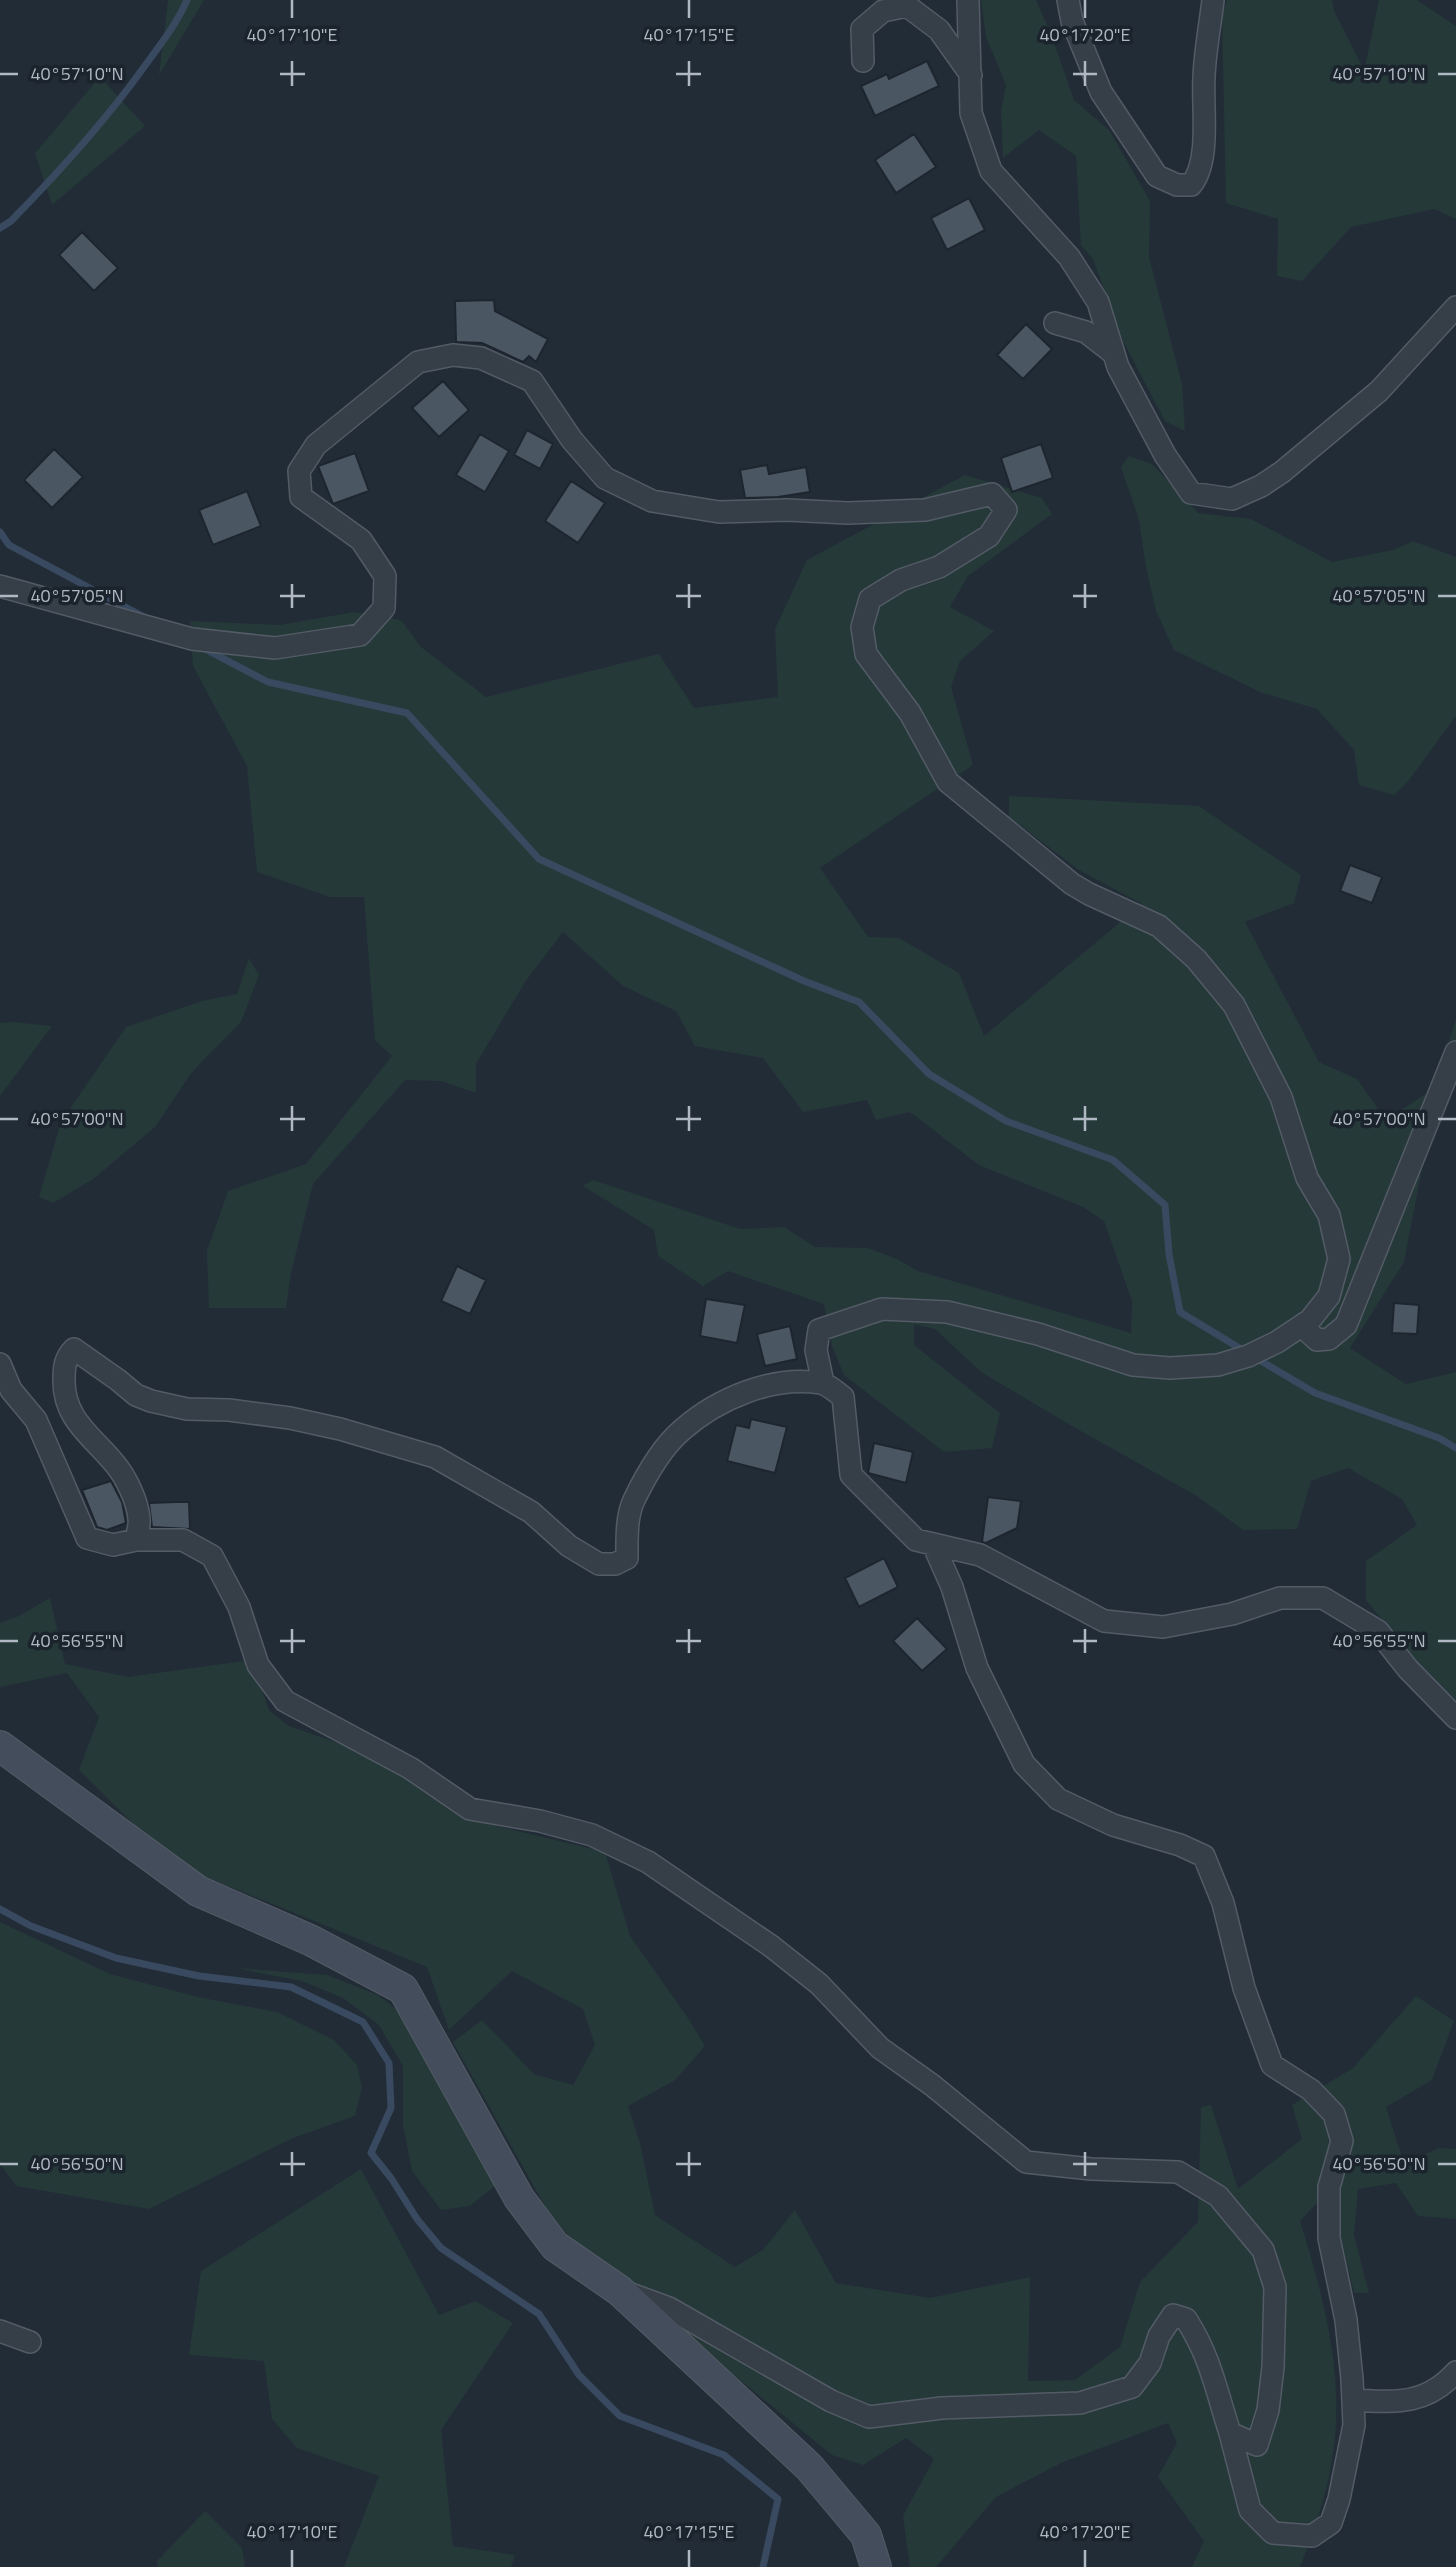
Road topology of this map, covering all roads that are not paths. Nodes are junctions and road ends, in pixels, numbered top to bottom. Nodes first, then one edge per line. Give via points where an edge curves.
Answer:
1 (968, 0) edge
2 (1068, 0) edge
3 (1213, 0) edge
4 (863, 61) dead end
5 (971, 75) junction
6 (1456, 307) edge
7 (1055, 323) dead end
8 (1113, 353) junction
9 (0, 586) edge
10 (1456, 1052) edge
11 (1302, 1326) junction
12 (0, 1364) edge
13 (823, 1383) junction
14 (136, 1540) junction
15 (933, 1544) junction
16 (1456, 1718) edge
17 (0, 1746) edge
18 (620, 2291) junction
19 (0, 2331) edge
20 (30, 2342) dead end
21 (1456, 2372) edge
22 (1353, 2400) junction
23 (1230, 2433) junction
24 (876, 2567) edge

1 - 5 street
2 - 3 street via 1101,92 1157,176 1177,185 1191,185 1200,175
4 - 5 street via 862,29 883,11 907,6 939,30
5 - 8 street via 971,113 991,171 1069,257 1098,302
6 - 8 street via 1379,391 1282,472 1232,499 1191,493 1165,455
7 - 8 street via 1086,332
9 - 11 street via 192,639 275,648 360,635 384,608 385,576 361,540 301,497 299,471 316,445 418,362 453,355 481,358 532,381 572,440 605,478 652,500 719,512 848,513 925,510 992,494 1006,510 989,536 939,567 901,580 870,599 862,627 866,654 910,713 948,782 1072,884 1158,926 1196,959 1234,1005 1281,1097 1307,1178 1329,1215 1339,1259 1329,1296
10 - 11 street via 1346,1325 1329,1339 1317,1340
11 - 13 street via 1248,1356 1218,1366 1170,1368 1133,1365 1038,1334 947,1312 881,1309 819,1330 816,1350
12 - 14 street via 11,1390 36,1420 87,1538 113,1545
13 - 14 street via 761,1388 720,1404 681,1431 632,1503 627,1559 599,1564 569,1546 531,1512 435,1457 290,1418 187,1409 151,1401 74,1349 64,1368 66,1402 116,1465 131,1493 140,1519
13 - 15 street via 843,1397 851,1475 916,1540
14 - 23 street via 183,1540 212,1556 239,1607 258,1665 285,1702 410,1768 470,1809 592,1835 648,1862 819,1984 880,2048 1026,2162 1178,2172 1218,2196 1263,2250 1275,2287 1273,2367 1268,2410 1257,2445
15 - 16 street via 980,1555 1104,1621 1163,1627 1232,1614 1280,1598 1323,1598 1378,1631
15 - 22 street via 952,1587 976,1668 1024,1764 1058,1799 1113,1825 1204,1856 1272,2064 1311,2090 1334,2114 1342,2141 1329,2187 1329,2238 1346,2320
17 - 18 street via 198,1891 310,1940 403,1989 519,2198 555,2246
18 - 23 street via 669,2308 869,2417 942,2408 1080,2403 1132,2387 1173,2315 1186,2319 1202,2343
18 - 24 street via 809,2467 866,2535
19 - 20 street
21 - 22 street via 1444,2385 1406,2402
22 - 23 street via 1354,2425 1339,2500 1331,2523 1312,2536 1273,2533 1250,2510

